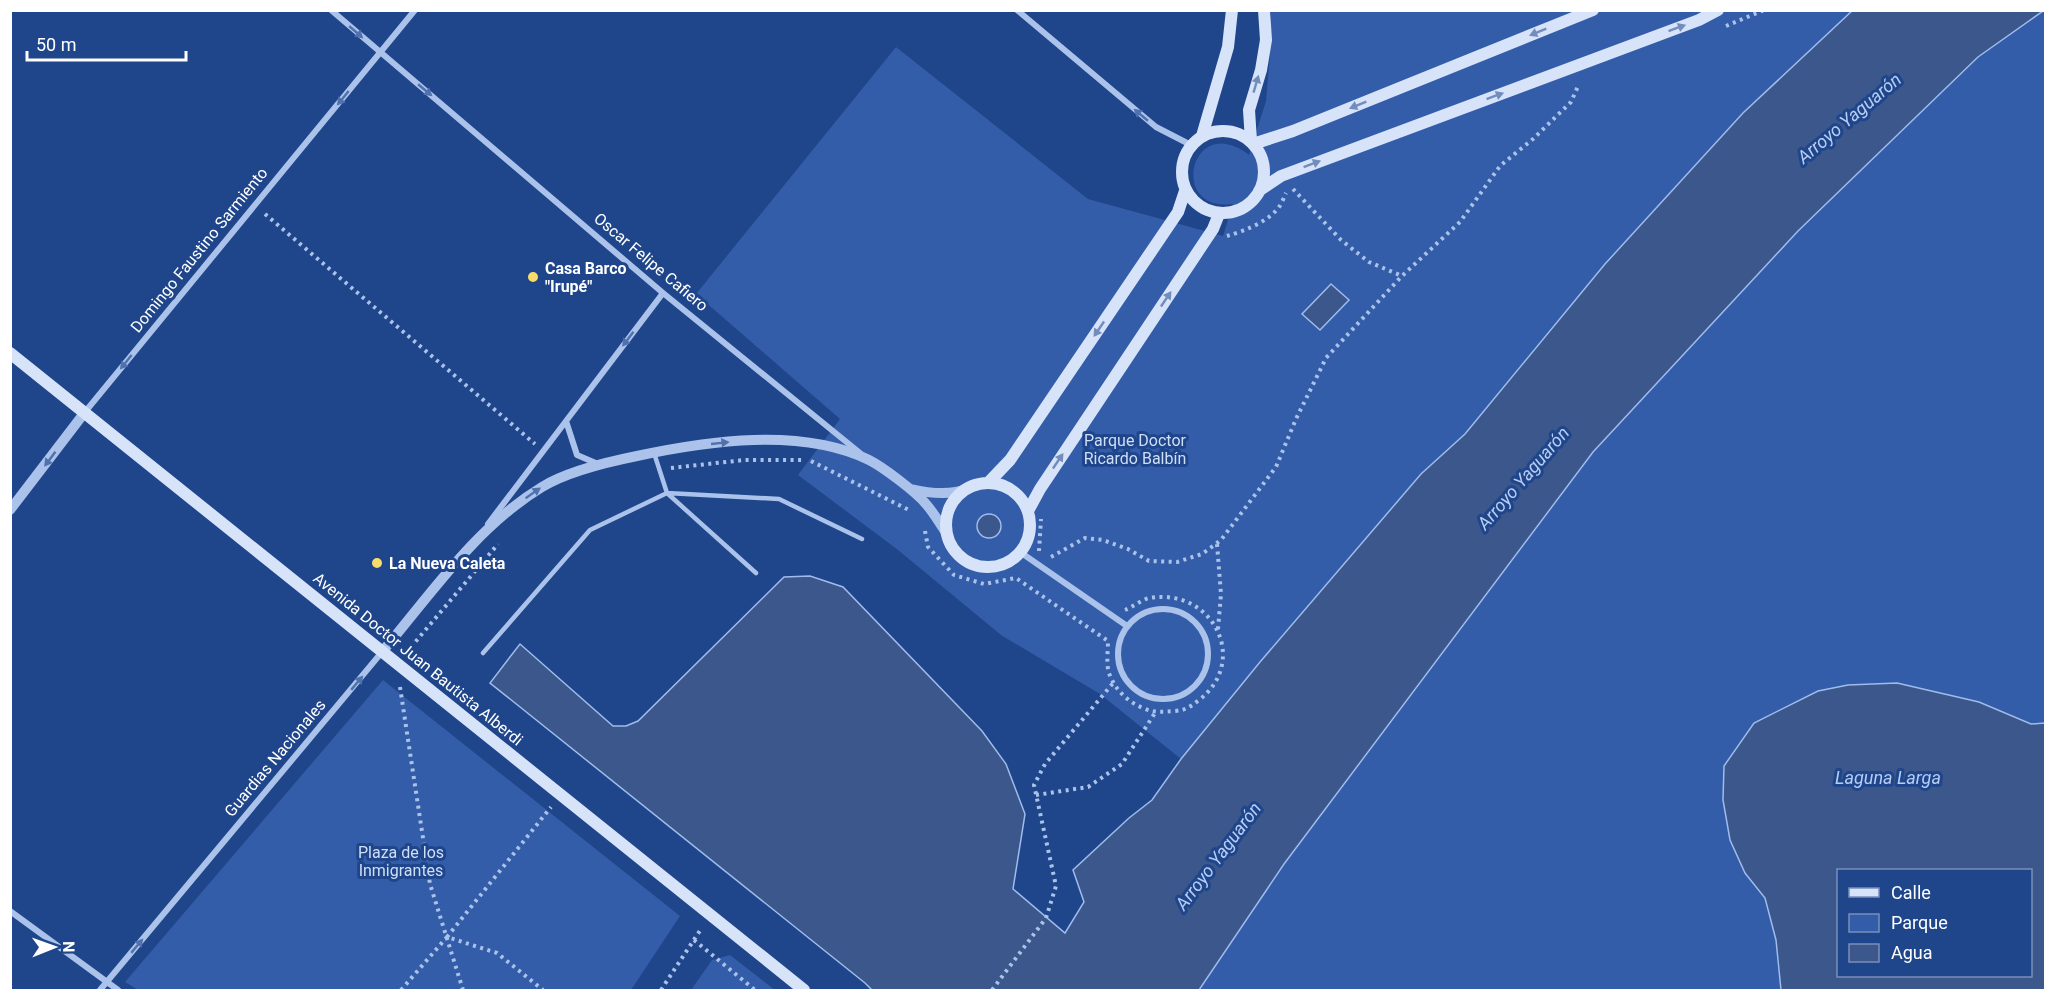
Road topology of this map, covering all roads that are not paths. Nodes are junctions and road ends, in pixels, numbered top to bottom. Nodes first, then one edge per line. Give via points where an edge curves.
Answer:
1 (331, 10) edge
2 (415, 10) edge
3 (1017, 10) edge
4 (1233, 10) edge
5 (1264, 10) edge
6 (1593, 10) edge
7 (1718, 10) edge
8 (380, 53) junction
9 (1202, 136) junction
10 (1252, 143) junction
11 (1191, 145) junction
12 (1260, 190) junction
13 (1185, 191) junction
14 (1219, 214) junction
15 (663, 293) junction
16 (10, 353) edge
17 (86, 412) junction
18 (566, 421) junction
19 (654, 453) junction
20 (869, 461) junction
21 (599, 464) junction
22 (988, 483) junction
23 (908, 488) junction
24 (968, 488) junction
25 (667, 493) junction
26 (10, 510) edge
27 (1028, 511) junction
28 (947, 534) junction
29 (862, 538) dead end
30 (472, 544) junction
31 (1020, 552) junction
32 (756, 573) dead end
33 (1127, 626) junction
34 (382, 652) junction
35 (483, 653) dead end
36 (10, 911) edge
37 (107, 982) junction
38 (100, 990) edge
39 (118, 990) edge
40 (804, 990) edge

1 -> 8 street, Oscar Felipe Cafiero
2 - 8 street, Domingo Faustino Sarmiento
11 -> 3 street via 1156,127
4 - 9 main road via 1228,47
10 -> 5 main road via 1249,110 1266,40
6 -> 10 main road via 1293,131
12 -> 7 main road via 1281,176
8 -> 15 street, Oscar Felipe Cafiero
8 -> 17 street, Domingo Faustino Sarmiento
9 - 10 main road via 1222,130 1242,135
9 - 11 main road
10 - 12 main road via 1264,166
11 - 13 main road via 1181,167
12 - 14 main road via 1243,209
13 - 14 main road via 1196,204
13 -> 22 main road via 1178,212 1010,460
27 -> 14 main road via 1213,229
15 -> 18 street, Guardias Nacionales
15 - 20 street, Oscar Felipe Cafiero
16 - 17 main road, Avenida Doctor Juan Bautista Alberdi
17 -> 26 street, Domingo Faustino Sarmiento
17 - 34 main road, Avenida Doctor Juan Bautista Alberdi
18 - 21 street via 577,455
18 - 30 street, Guardias Nacionales
19 -> 20 street, Guardias Nacionales via 744,440 810,443
19 - 21 street, Guardias Nacionales
19 - 25 lane
20 - 23 street, Oscar Felipe Cafiero
30 -> 21 street, Guardias Nacionales via 544,486
22 - 24 main road
22 - 27 main road via 1012,490
23 - 24 street, Oscar Felipe Cafiero via 927,493 960,492
23 - 28 street, Oscar Felipe Cafiero via 926,503
24 - 28 main road via 952,502
25 - 29 lane via 779,499
25 - 32 lane
25 - 35 lane via 590,530
27 - 31 main road via 1030,533
28 - 31 main road via 960,557 972,564 998,566
30 - 34 street, Guardias Nacionales
31 - 33 street
33 - 33 street via 1120,639 1120,668 1137,691 1150,697 1178,697 1201,680 1208,666 1209,650 1196,621 1183,612 1152,609
37 -> 34 street, Guardias Nacionales
34 - 40 main road, Avenida Doctor Juan Bautista Alberdi
36 - 37 street
37 - 38 street, Guardias Nacionales
37 - 39 street

